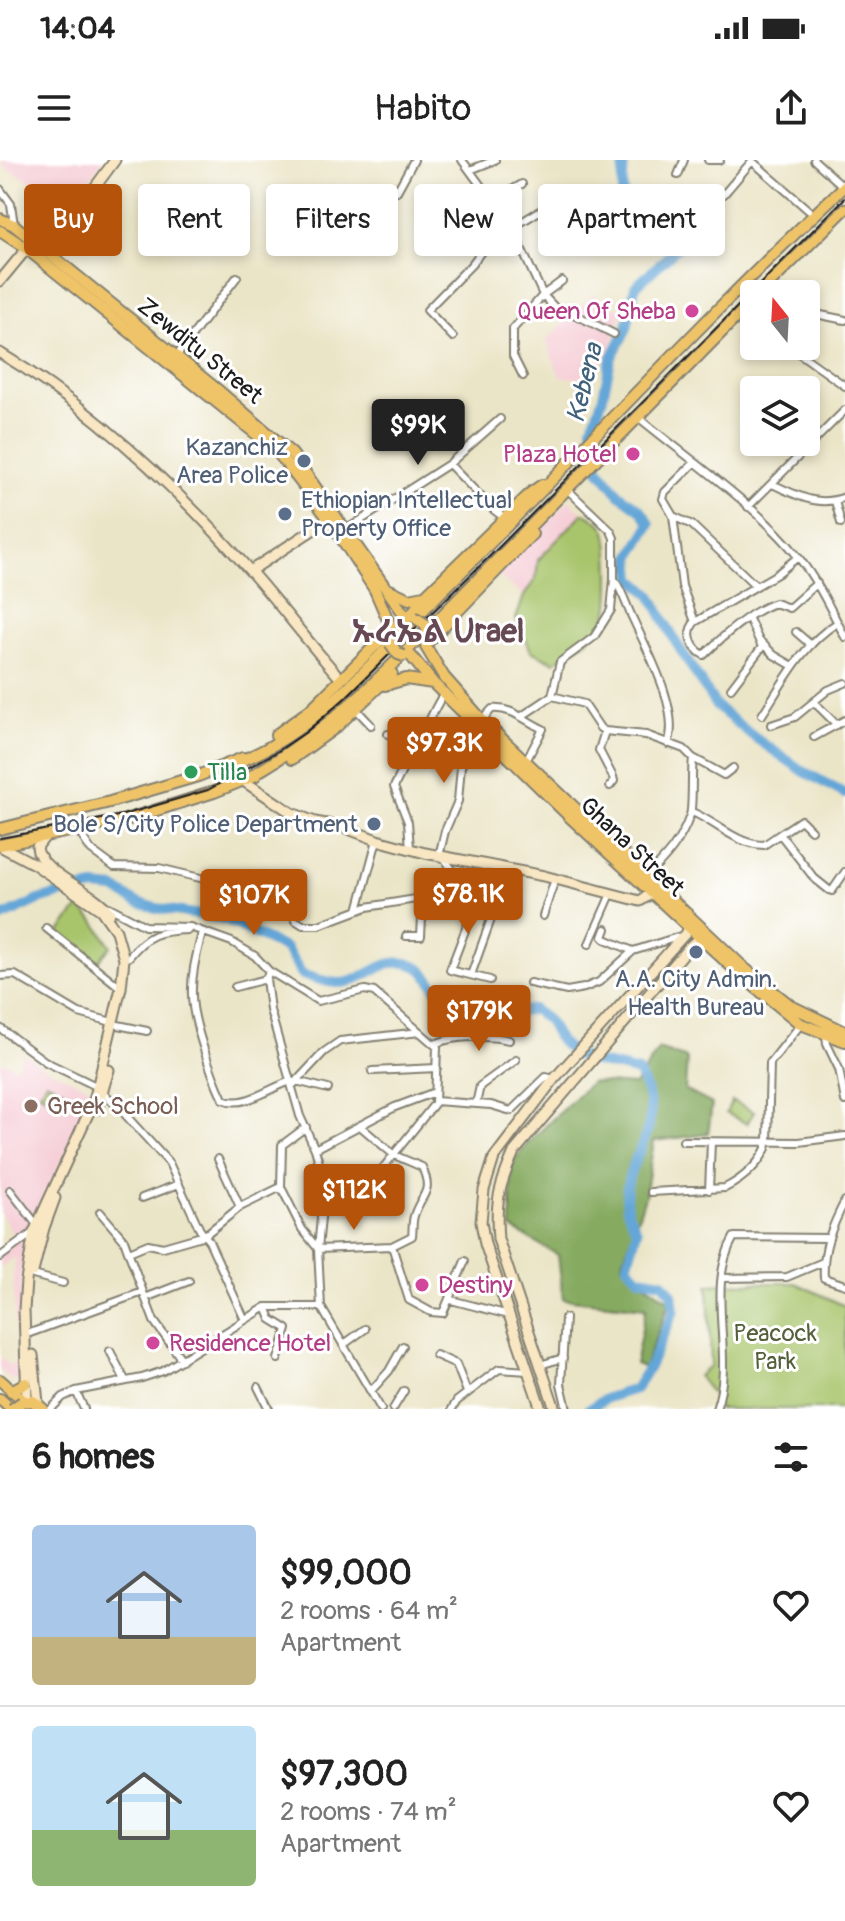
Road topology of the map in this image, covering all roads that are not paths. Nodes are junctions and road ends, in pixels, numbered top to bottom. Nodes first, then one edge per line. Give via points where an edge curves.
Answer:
1 (115, 160) edge
2 (414, 160) edge
3 (462, 160) edge
4 (495, 160) edge
5 (684, 160) edge
6 (708, 160) edge
7 (720, 160) edge
8 (814, 160) edge
9 (744, 162) edge
10 (470, 170) junction
11 (678, 175) dead end
12 (99, 184) edge
13 (480, 184) edge
14 (845, 186) edge
15 (0, 189) edge
16 (398, 189) edge
17 (725, 192) edge
18 (845, 209) edge
19 (814, 215) junction
20 (0, 219) edge
21 (14, 225) junction
22 (0, 231) edge
23 (24, 237) edge
24 (24, 243) edge
25 (522, 250) edge
26 (24, 255) edge
27 (44, 256) edge
28 (478, 256) edge
29 (237, 277) dead end
30 (774, 280) edge
31 (0, 281) edge
32 (562, 281) dead end
33 (543, 295) junction
34 (740, 313) edge
35 (820, 315) edge
36 (845, 320) edge
37 (614, 334) dead end
38 (453, 337) dead end
39 (0, 353) edge
40 (809, 360) edge
41 (173, 361) junction
42 (523, 376) dead end
43 (845, 386) edge
44 (845, 410) edge
45 (638, 417) junction
46 (500, 419) dead end
47 (694, 463) junction
48 (449, 464) junction
49 (551, 481) junction
50 (772, 484) junction
51 (567, 491) junction
52 (845, 497) edge
53 (835, 501) junction
54 (748, 507) junction
55 (673, 516) junction
56 (332, 517) junction
57 (506, 519) junction
58 (841, 523) dead end
59 (342, 532) junction
60 (798, 557) junction
61 (250, 571) junction
62 (614, 579) junction
63 (817, 583) junction
64 (756, 586) junction
65 (388, 589) junction
66 (427, 594) junction
67 (410, 617) junction
68 (749, 619) junction
69 (695, 622) junction
70 (837, 623) junction
71 (796, 632) dead end
72 (390, 634) junction
73 (845, 637) edge
74 (428, 641) junction
75 (762, 643) junction
76 (811, 645) junction
77 (408, 656) junction
78 (793, 666) junction
79 (341, 679) junction
80 (433, 683) junction
81 (845, 683) edge
82 (378, 688) junction
83 (731, 688) dead end
84 (445, 692) junction
85 (552, 696) junction
86 (815, 703) junction
87 (356, 709) junction
88 (762, 715) dead end
89 (522, 716) junction
90 (845, 720) edge
91 (371, 725) dead end
92 (771, 725) dead end
93 (837, 725) junction
94 (483, 726) junction
95 (605, 731) junction
96 (388, 734) dead end
97 (814, 737) dead end
98 (668, 744) junction
99 (407, 751) junction
100 (693, 758) junction
101 (526, 761) junction
102 (238, 762) junction
103 (733, 768) dead end
104 (246, 778) junction
105 (610, 786) dead end
106 (692, 812) junction
107 (0, 829) edge
108 (77, 829) junction
109 (811, 830) dead end
110 (780, 834) junction
111 (46, 835) junction
112 (377, 840) junction
113 (0, 846) edge
114 (410, 848) junction
115 (442, 856) junction
116 (845, 872) edge
117 (647, 876) junction
118 (59, 877) junction
119 (555, 879) junction
120 (464, 883) junction
121 (652, 893) junction
122 (479, 894) junction
123 (611, 894) junction
124 (423, 898) junction
125 (99, 904) junction
126 (358, 910) junction
127 (543, 916) dead end
128 (693, 924) junction
129 (46, 928) dead end
130 (192, 929) junction
131 (606, 929) dead end
132 (202, 933) junction
133 (703, 934) junction
134 (406, 936) dead end
135 (681, 936) junction
136 (589, 944) dead end
137 (633, 951) junction
138 (722, 953) junction
139 (129, 957) junction
140 (269, 971) junction
141 (649, 974) junction
142 (471, 975) junction
143 (0, 976) edge
144 (266, 979) junction
145 (490, 980) dead end
146 (530, 983) dead end
147 (235, 987) dead end
148 (121, 988) junction
149 (648, 995) junction
150 (115, 1024) junction
151 (623, 1024) junction
152 (801, 1024) junction
153 (0, 1028) edge
154 (147, 1031) dead end
155 (420, 1032) junction
156 (845, 1032) edge
157 (596, 1033) junction
158 (826, 1034) junction
159 (509, 1040) dead end
160 (845, 1041) edge
161 (435, 1044) junction
162 (516, 1060) dead end
163 (437, 1068) junction
164 (372, 1071) dead end
165 (554, 1079) junction
166 (293, 1083) junction
167 (328, 1089) dead end
168 (101, 1090) junction
169 (435, 1092) junction
170 (435, 1101) junction
171 (845, 1101) edge
172 (476, 1104) junction
173 (360, 1126) junction
174 (306, 1127) junction
175 (845, 1136) edge
176 (683, 1141) dead end
177 (711, 1142) junction
178 (768, 1142) junction
179 (315, 1149) junction
180 (394, 1155) junction
181 (218, 1159) dead end
182 (179, 1184) junction
183 (281, 1187) junction
184 (10, 1190) dead end
185 (709, 1190) junction
186 (651, 1192) dead end
187 (142, 1198) dead end
188 (845, 1201) edge
189 (240, 1207) junction
190 (322, 1207) junction
191 (100, 1212) dead end
192 (38, 1228) junction
193 (205, 1235) junction
194 (829, 1238) junction
195 (392, 1246) junction
196 (318, 1249) junction
197 (129, 1252) junction
198 (0, 1257) edge
199 (465, 1261) dead end
200 (823, 1262) junction
201 (33, 1275) junction
202 (722, 1278) junction
203 (189, 1281) dead end
204 (63, 1283) dead end
205 (845, 1285) edge
206 (144, 1295) junction
207 (451, 1300) junction
208 (266, 1307) junction
209 (321, 1307) junction
210 (510, 1315) junction
211 (565, 1318) dead end
212 (245, 1320) junction
213 (365, 1329) dead end
214 (30, 1333) junction
215 (343, 1345) junction
216 (403, 1346) dead end
217 (110, 1351) dead end
218 (436, 1355) dead end
219 (563, 1358) junction
220 (278, 1359) dead end
221 (182, 1360) junction
222 (540, 1365) junction
223 (31, 1367) junction
224 (528, 1371) junction
225 (0, 1380) edge
226 (125, 1380) junction
227 (26, 1383) junction
228 (258, 1387) dead end
229 (6, 1390) edge
230 (76, 1391) junction
231 (371, 1391) junction
232 (404, 1391) dead end
233 (467, 1392) junction
234 (0, 1399) edge
235 (25, 1405) edge
236 (51, 1409) edge
237 (84, 1409) edge
238 (269, 1409) edge
239 (381, 1409) edge
240 (393, 1409) edge
241 (452, 1409) edge
242 (541, 1409) edge
243 (555, 1409) edge
244 (567, 1409) edge
245 (716, 1409) edge

1 - 12 main road
2 - 16 street
3 - 10 street
4 - 10 street
5 - 11 street
6 - 7 street
8 - 14 street
9 - 17 street
9 - 19 street via 756,162
10 - 13 street
14 - 19 main road
15 - 21 street via 11,204
18 - 30 main road
19 - 49 main road
20 - 21 main road, Zewditu Street
21 - 23 main road, Zewditu Street
22 - 24 main road, Zewditu Street
25 - 33 street
26 - 31 main road
27 - 41 main road, Zewditu Street
28 - 38 street via 427,310
29 - 41 street
32 - 33 street
33 - 37 street via 558,311
33 - 42 street via 513,329 513,356
34 - 45 main road
35 - 36 street
39 - 61 main road via 113,437 172,489
40 - 43 street
41 - 56 main road, Zewditu Street via 276,450
44 - 50 street
45 - 47 street
45 - 51 main road
46 - 48 street
47 - 54 street
47 - 55 street via 663,496
48 - 57 street
48 - 59 street
49 - 57 main road
49 - 102 main road via 327,705 267,749
50 - 53 street via 815,502
50 - 54 street
51 - 62 street via 611,531
51 - 74 main road via 561,505
51 - 104 main road via 348,706 306,741
52 - 53 street
53 - 58 street
54 - 60 street
55 - 64 street via 692,525
55 - 69 street via 682,586
56 - 59 main road, Zewditu Street
56 - 61 main road
57 - 66 main road
59 - 65 main road, Zewditu Street
59 - 72 main road, Zewditu Street via 381,599
60 - 63 street
60 - 64 street
61 - 79 main road
62 - 85 street via 607,619 583,647 560,662
62 - 98 street via 660,681 672,732
63 - 68 street via 789,608 770,604
63 - 70 street
64 - 69 street
65 - 66 main road via 409,599
65 - 67 main road, Zewditu Street
66 - 67 main road
67 - 72 main road
67 - 74 main road, bridge via 425,624
68 - 69 street via 704,655 690,636
68 - 75 street
70 - 73 street
70 - 76 street
71 - 76 street
72 - 77 main road, bridge via 398,654
72 - 79 main road
74 - 77 main road
74 - 94 main road, Ghana Street via 444,677
75 - 78 street
75 - 83 street
76 - 78 street
77 - 80 main road, Ghana Street
77 - 82 main road
78 - 88 street
79 - 102 main road via 310,710
80 - 82 main road via 406,679
80 - 84 main road, Ghana Street
81 - 86 street
82 - 87 main road
84 - 94 main road, Ghana Street
84 - 99 street via 420,741
85 - 89 street
85 - 95 street via 584,704
86 - 92 street
86 - 93 street
87 - 91 street
87 - 104 main road via 296,756
89 - 94 street via 494,709
89 - 101 street via 543,729
90 - 93 street
93 - 97 street
94 - 101 main road, Ghana Street
94 - 115 street via 461,766 458,801 445,831
94 - 121 main road, Ghana Street
95 - 98 street via 635,733
95 - 105 street via 599,750 613,777
96 - 99 street via 400,737
98 - 100 street
99 - 114 street via 394,787 408,822
100 - 103 street via 724,775
100 - 106 street
101 - 117 main road, Ghana Street
102 - 107 main road
104 - 108 main road via 148,813
104 - 112 main road via 301,817
106 - 110 street via 750,844 764,845
106 - 117 street via 673,851
108 - 111 main road
108 - 126 street via 84,843 114,867 159,868 279,897 303,925 334,921
109 - 110 street via 801,820
110 - 116 street via 829,890
111 - 113 main road
111 - 118 main road via 37,847 38,856
112 - 114 main road
112 - 126 street
113 - 118 main road
114 - 115 main road
115 - 119 main road
115 - 120 street
117 - 128 main road, Ghana Street
118 - 125 main road
119 - 123 main road
119 - 127 street
120 - 122 street
120 - 124 street
121 - 123 main road via 640,901
121 - 128 main road, Ghana Street
122 - 142 street via 495,912
122 - 142 street via 450,970
123 - 136 street
124 - 126 street
124 - 134 street via 421,936
125 - 130 street via 145,926
125 - 139 main road via 120,928
125 - 148 main road via 119,939 124,959
128 - 133 main road, Ghana Street
128 - 135 main road
129 - 148 street
130 - 132 street
130 - 139 street via 149,937
131 - 137 street via 605,939
132 - 140 street via 232,942
132 - 166 street via 191,998 223,1099 242,1101
133 - 138 main road, Ghana Street
133 - 149 main road
135 - 137 street
135 - 141 main road
137 - 146 street via 599,982 577,990
138 - 152 main road, Ghana Street
138 - 156 main road, Ghana Street via 791,1006
139 - 150 main road
140 - 144 street
140 - 155 street via 318,1001 374,992
141 - 149 main road
141 - 157 main road
142 - 145 street
143 - 150 street via 15,975 79,1013
144 - 147 street
144 - 166 street
148 - 150 main road
149 - 151 main road
150 - 154 street
150 - 168 main road
151 - 157 main road
151 - 222 main road via 514,1152 500,1182 498,1239
152 - 158 main road, Ghana Street
152 - 178 street via 770,1063
153 - 168 street via 38,1057
155 - 161 street
155 - 166 street via 340,1041
157 - 165 main road
158 - 160 main road, Ghana Street
158 - 171 street
159 - 161 street via 451,1039
161 - 163 street
162 - 172 street via 480,1086
163 - 164 street
163 - 169 street
165 - 172 street via 546,1077 511,1111
165 - 210 main road via 494,1158 484,1190 485,1244
166 - 167 street
166 - 174 street
168 - 182 street via 169,1163
168 - 192 main road
169 - 170 street
169 - 173 street
170 - 172 street
170 - 180 street
173 - 179 street
173 - 180 street
174 - 179 street
174 - 183 street via 282,1145
175 - 178 street
176 - 177 street
177 - 178 street
177 - 185 street
178 - 185 street via 760,1160 734,1183
179 - 190 street via 322,1173
180 - 190 street via 356,1195
180 - 195 street via 422,1167 428,1180 412,1236
181 - 189 street
182 - 187 street
182 - 193 street
183 - 189 street
183 - 196 street
184 - 192 street
185 - 186 street
188 - 194 street
189 - 193 street
190 - 196 street
191 - 197 street
192 - 198 street
192 - 201 main road
192 - 223 main road via 24,1302
193 - 197 street
193 - 212 street
194 - 200 street
194 - 202 street via 737,1236 727,1252
195 - 196 street
195 - 207 street via 409,1300 440,1314
196 - 209 street
197 - 206 street
199 - 207 street
200 - 202 street via 787,1277
200 - 205 street via 824,1278
201 - 204 street
201 - 214 main road
202 - 245 street
203 - 206 street
206 - 214 street
206 - 221 street via 157,1327
207 - 210 street
208 - 209 street
208 - 212 street
208 - 220 street via 271,1319 287,1329
209 - 215 street
210 - 224 main road
211 - 219 street
212 - 221 street
213 - 215 street
214 - 223 main road
215 - 231 street
216 - 231 street
217 - 226 street
218 - 233 street via 456,1364
219 - 222 street
219 - 244 street via 561,1384
221 - 226 street
222 - 243 main road
223 - 227 main road
223 - 235 main road
224 - 233 street via 499,1369
224 - 242 main road
225 - 229 main road
226 - 230 street
227 - 229 main road
227 - 235 main road
228 - 238 street
229 - 235 main road
230 - 236 street
230 - 237 street
231 - 239 street
232 - 240 street
233 - 241 street
234 - 235 main road

